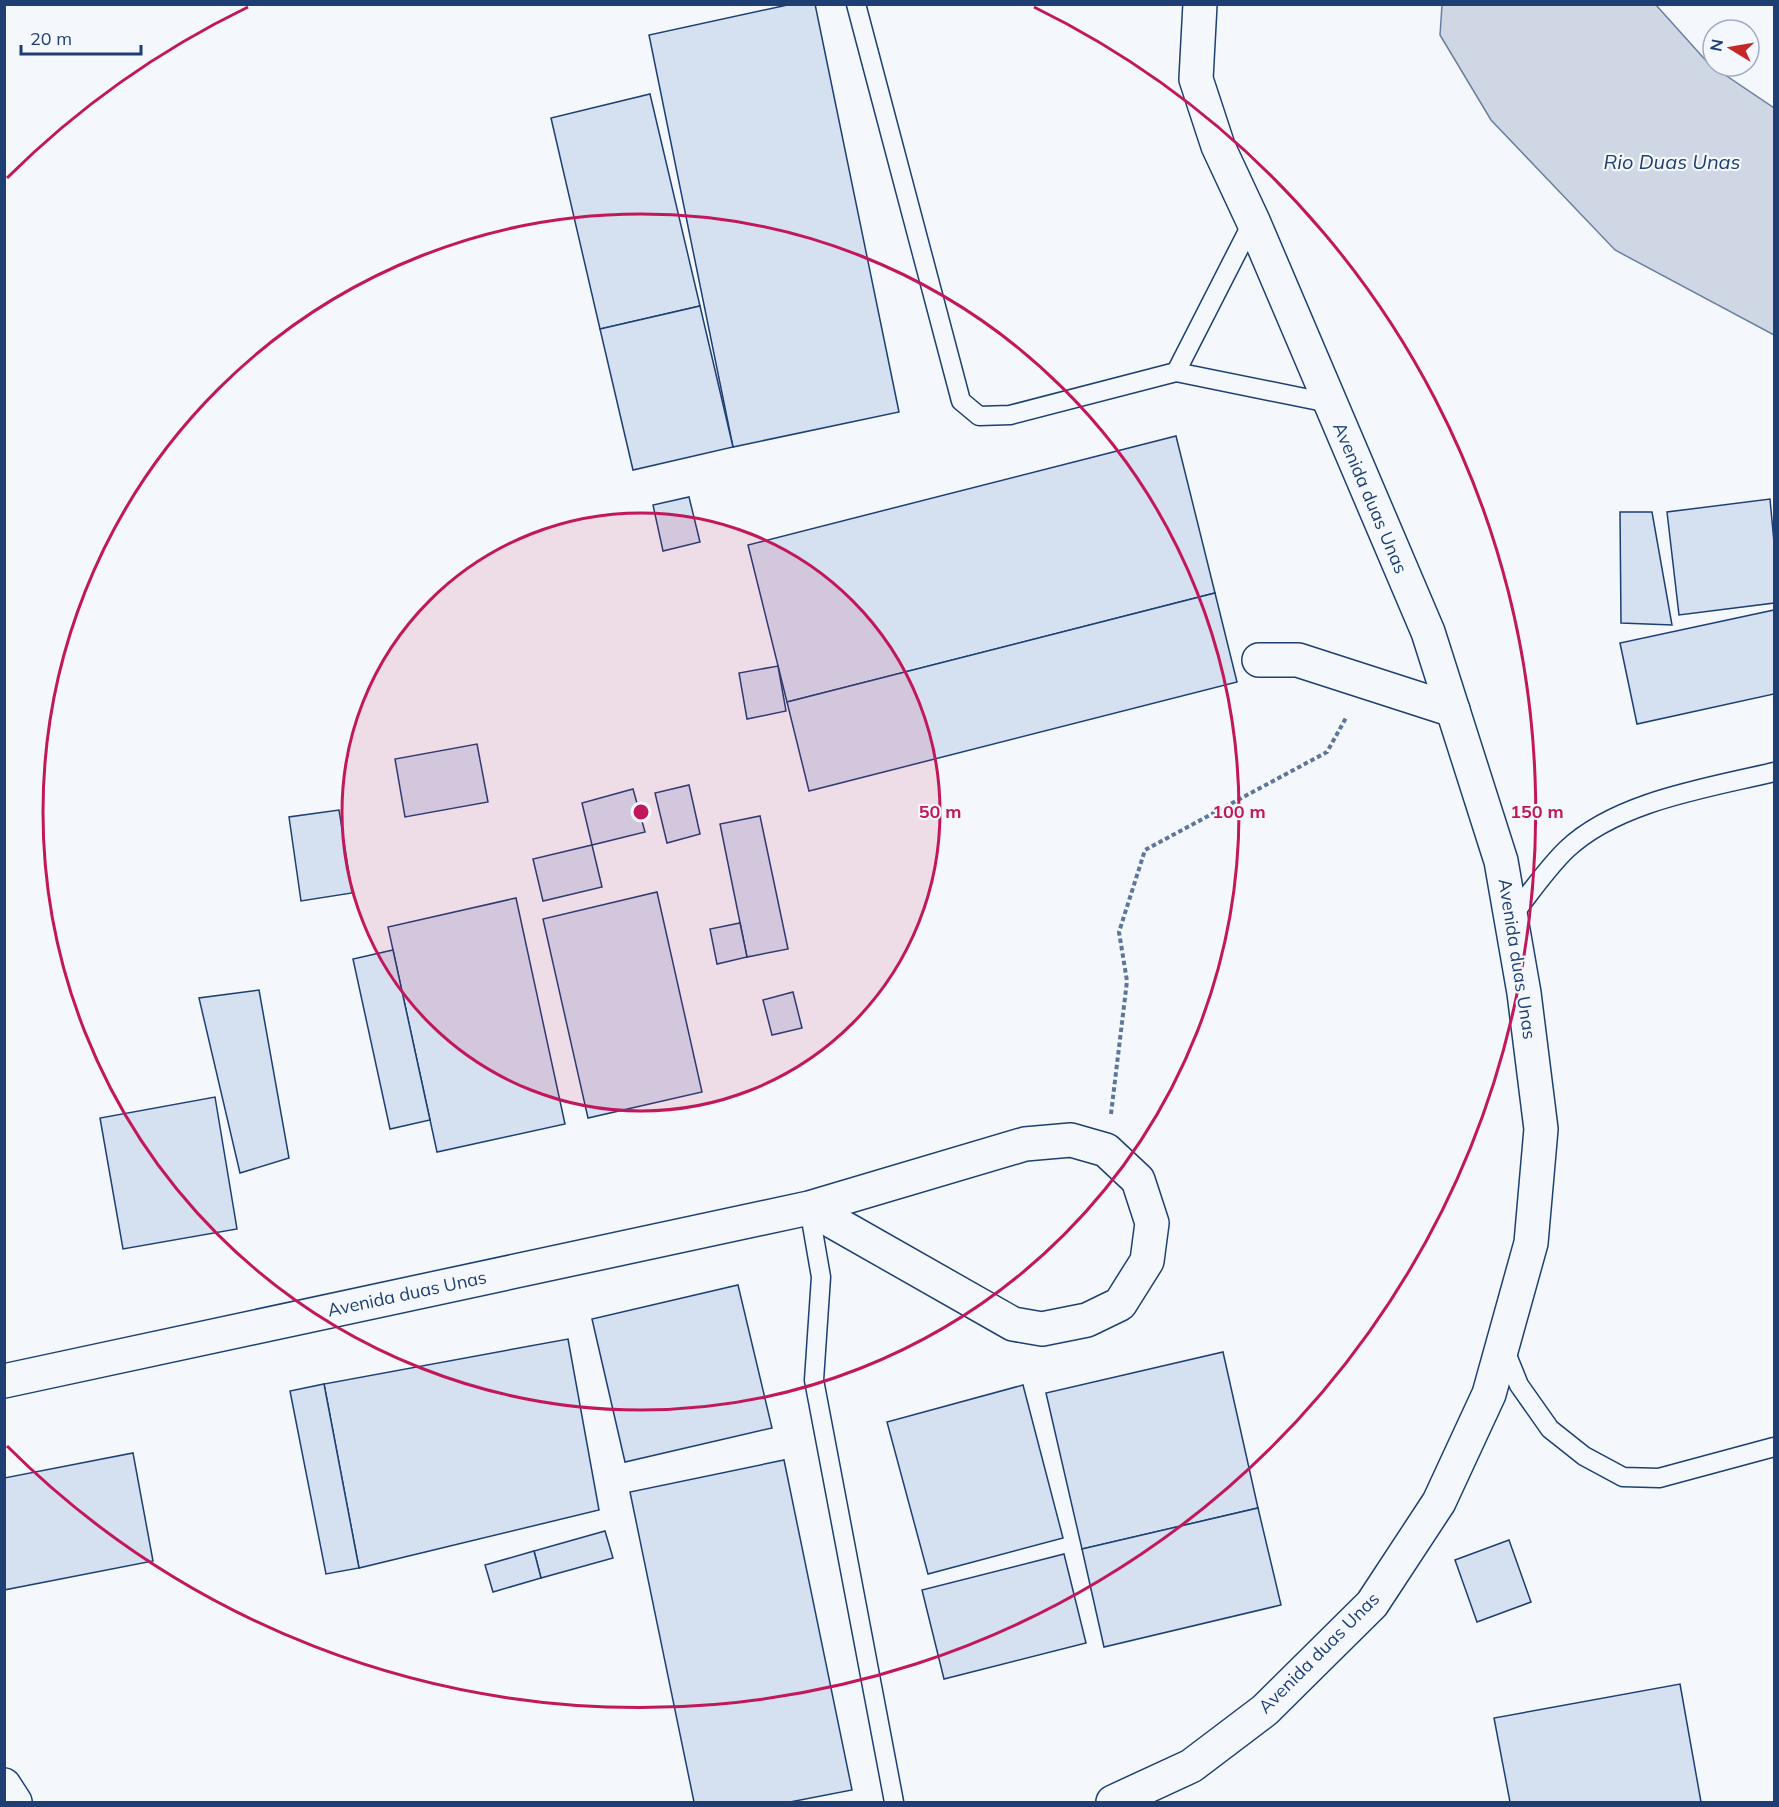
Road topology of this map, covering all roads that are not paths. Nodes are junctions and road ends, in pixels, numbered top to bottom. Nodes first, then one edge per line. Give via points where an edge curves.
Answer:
1 (856, 4) edge
2 (1200, 4) edge
3 (1253, 221) junction
4 (1176, 372) junction
5 (1329, 403) junction
6 (1259, 660) dead end
7 (1453, 710) junction
8 (1774, 772) edge
9 (1511, 917) junction
10 (808, 1208) junction
11 (1503, 1344) junction
12 (4, 1382) edge
13 (1774, 1447) edge
14 (4, 1785) edge
15 (15, 1803) edge
16 (894, 1803) edge
17 (1113, 1803) edge

1 - 4 lane via 961,401 979,416 1010,415
2 - 3 street, Avenida duas Unas via 1196,79 1218,146
3 - 4 lane
3 - 5 street, Avenida duas Unas
4 - 5 lane
5 - 7 street, Avenida duas Unas via 1428,632
6 - 7 street via 1298,660
7 - 9 street, Avenida duas Unas via 1502,861
8 - 9 lane via 1651,802 1599,824 1566,850
9 - 11 street, Avenida duas Unas via 1541,1129 1532,1243
10 - 10 street, Avenida duas Unas via 1026,1144 1071,1140 1106,1150 1138,1180 1152,1223 1147,1261 1120,1304 1087,1320 1042,1329 1013,1324
10 - 12 street, Avenida duas Unas
10 - 16 lane via 821,1277 814,1380
11 - 13 lane via 1519,1385 1551,1429 1584,1456 1623,1477 1659,1478
11 - 17 street, Avenida duas Unas via 1489,1394 1439,1502 1372,1604 1265,1710 1191,1766
14 - 15 street

